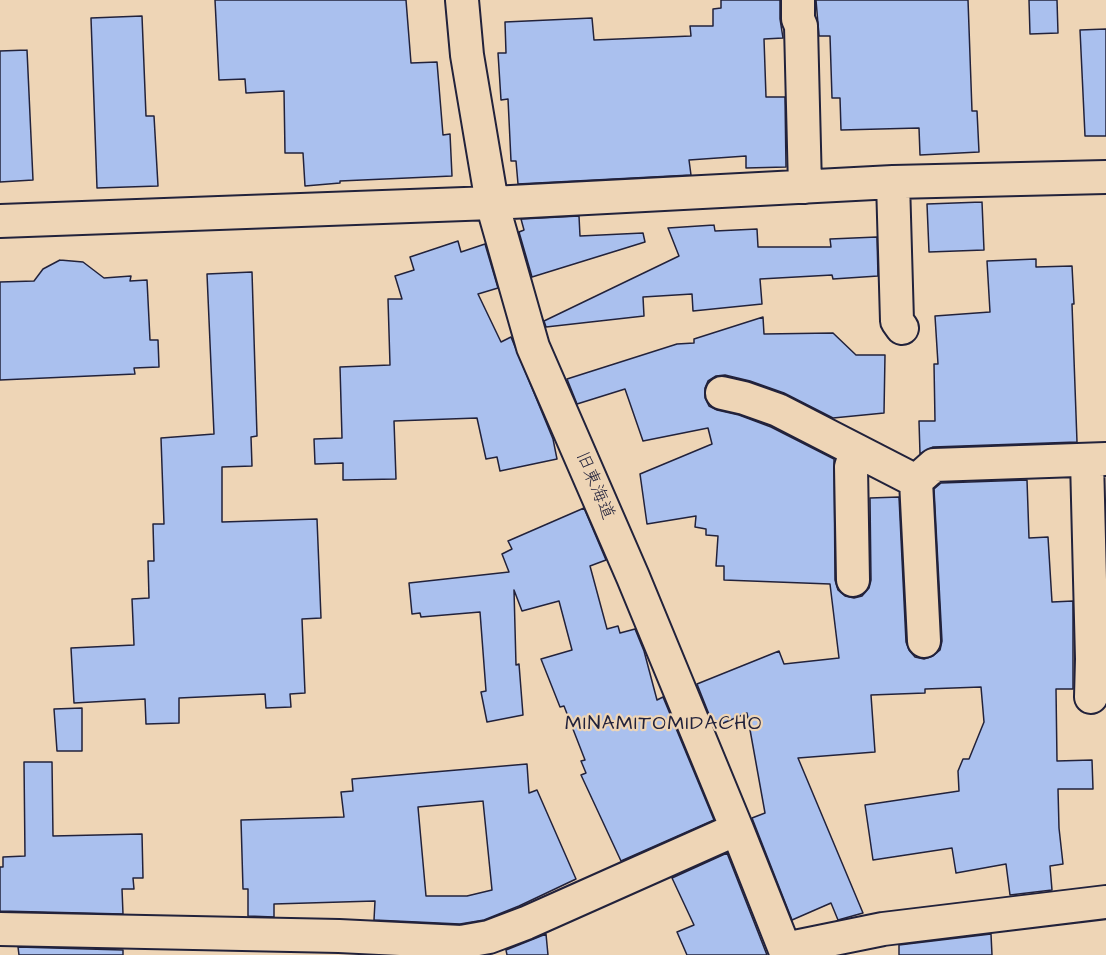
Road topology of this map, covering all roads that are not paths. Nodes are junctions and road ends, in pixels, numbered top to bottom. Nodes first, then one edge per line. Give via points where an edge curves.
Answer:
1 (462, 0) edge
2 (798, 0) edge
3 (1106, 177) edge
4 (893, 182) junction
5 (806, 186) junction
6 (492, 203) junction
7 (0, 221) edge
8 (902, 328) dead end
9 (722, 393) dead end
10 (856, 451) junction
11 (1096, 459) edge
12 (916, 481) junction
13 (853, 580) dead end
14 (924, 641) dead end
15 (1091, 697) dead end
16 (737, 829) junction
17 (1106, 902) edge
18 (2, 937) edge
19 (216, 944) edge
20 (786, 952) edge

1 - 6 street, 旧東海道
2 - 5 street
3 - 4 street
4 - 5 street
4 - 8 street via 897,321
5 - 6 street
6 - 7 street
6 - 16 street, 旧東海道 via 533,346
9 - 10 street via 778,410
10 - 12 street
10 - 13 street via 851,467
11 - 12 street via 934,465
11 - 15 street
12 - 14 street
16 - 19 street via 489,937 461,942
16 - 20 street, 旧東海道
17 - 20 street via 883,929
18 - 19 street

